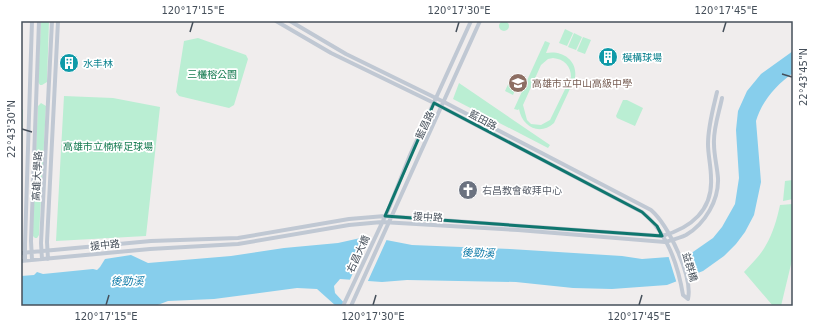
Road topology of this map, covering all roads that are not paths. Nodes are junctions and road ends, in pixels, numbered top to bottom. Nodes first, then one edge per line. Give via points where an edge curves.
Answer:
1 (32, 21) edge
2 (38, 21) edge
3 (52, 21) edge
4 (58, 21) edge
5 (276, 21) edge
6 (290, 21) edge
7 (472, 21) edge
8 (480, 21) edge
9 (717, 92) dead end
10 (437, 98) junction
11 (722, 98) dead end
12 (444, 102) junction
13 (434, 103) junction
14 (442, 107) junction
15 (385, 216) junction
16 (392, 217) junction
17 (382, 222) junction
18 (389, 222) junction
19 (376, 233) joint
20 (669, 234) junction
21 (383, 235) joint
22 (662, 236) junction
23 (672, 240) junction
24 (665, 242) junction
25 (675, 246) joint
26 (669, 248) joint
27 (48, 250) junction
28 (42, 251) junction
29 (32, 252) junction
30 (23, 253) edge
31 (42, 259) junction
32 (48, 259) junction
33 (32, 260) junction
34 (23, 261) edge
35 (344, 304) edge
36 (351, 306) edge

1 - 30 street, 高雄大學路
2 - 29 street, 高雄大學路
3 - 28 street, 高雄大學路
4 - 27 street, 高雄大學路
5 - 13 street, 藍田路 via 331,53
6 - 10 street, 藍田路 via 346,54
7 - 10 street, 藍昌路
8 - 12 street, 藍昌路
9 - 20 street, 援中路 via 708,132 710,194 692,223
10 - 12 street, 藍田路
10 - 13 street, 藍昌路
11 - 23 street, 援中路 via 714,143 718,177 716,196 705,218 695,228 686,235
12 - 14 street, 藍昌路
12 - 20 street, 藍田路 via 644,206 658,216
13 - 14 street, 藍田路
13 - 15 street, 藍昌路
14 - 16 street, 藍昌路
14 - 22 street, 藍田路 via 642,212 657,226
15 - 16 street, 援中路
15 - 17 street, 藍昌路
15 - 27 street, 援中路 via 350,219 238,238 151,241
16 - 18 street, 藍昌路
16 - 22 street, 援中路
17 - 18 street, 援中路
17 - 19 street, 藍昌路
17 - 32 street, 援中路 via 349,225 238,244
18 - 21 street, 藍昌路
18 - 24 street, 援中路
19 - 35 street, 右昌大橋
20 - 22 street, 援中路
20 - 23 street, 藍田路
21 - 36 street, 右昌大橋
22 - 24 street, 藍田路
23 - 24 street, 援中路
23 - 25 street, 藍田路
24 - 26 street, 藍田路
25 - 26 street, 益群橋 via 683,267 688,299 683,295 678,271
27 - 28 street, 援中路
27 - 32 street, 高雄大學路
28 - 29 street, 援中路
28 - 31 street, 高雄大學路
29 - 30 street, 援中路
29 - 33 street, 高雄大學路
30 - 34 street, 高雄大學路
31 - 32 street, 援中路
31 - 33 street, 援中路
33 - 34 street, 援中路

